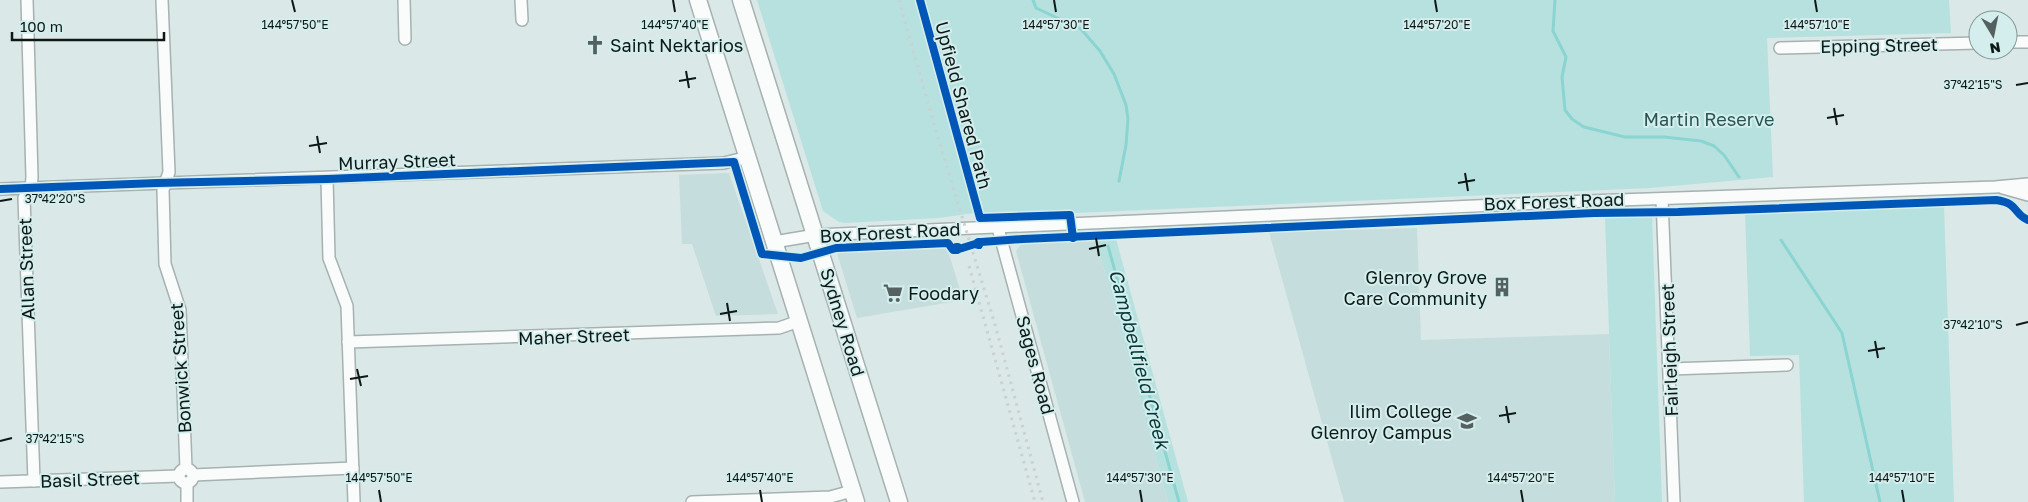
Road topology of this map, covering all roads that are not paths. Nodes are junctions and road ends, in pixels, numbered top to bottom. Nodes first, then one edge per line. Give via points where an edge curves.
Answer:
1 (27, 0) edge
2 (162, 0) edge
3 (404, 0) edge
4 (521, 0) edge
5 (698, 0) edge
6 (741, 0) edge
7 (522, 20) dead end
8 (405, 39) dead end
9 (1968, 43) edge
10 (1780, 48) dead end
11 (748, 157) junction
12 (327, 179) junction
13 (167, 182) junction
14 (2028, 184) edge
15 (1995, 187) junction
16 (31, 189) junction
17 (0, 190) edge
18 (2028, 195) edge
19 (1662, 199) junction
20 (998, 228) junction
21 (816, 235) junction
22 (774, 242) junction
23 (799, 321) junction
24 (348, 342) junction
25 (1787, 365) dead end
26 (1670, 369) junction
27 (353, 468) junction
28 (186, 476) junction
29 (34, 481) junction
30 (0, 482) edge
31 (854, 496) edge
32 (187, 502) edge
33 (354, 502) edge
34 (692, 502) edge
35 (899, 502) edge
36 (1074, 502) edge
37 (1674, 502) edge

1 - 16 street, Allan Street
2 - 13 street, Bonwick Street
3 - 8 street
4 - 7 street
5 - 11 highway
6 - 21 highway, Sydney Road
9 - 10 street, Epping Street
11 - 12 street, Murray Street via 724,163
11 - 22 highway
12 - 13 street, Murray Street
12 - 24 street via 329,258 347,306
13 - 16 street, Murray Street
13 - 28 street, Bonwick Street via 163,190 165,264 180,310
14 - 15 street
15 - 18 street
15 - 19 street, Box Forest Road
16 - 17 street, Murray Street
16 - 29 street, Allan Street via 24,198
19 - 20 street, Box Forest Road
19 - 26 street, Fairleigh Street
20 - 21 street, Box Forest Road
20 - 36 street, Sages Road
21 - 22 street, Box Forest Road
21 - 35 highway, Sydney Road
22 - 23 highway
23 - 24 street, Maher Street via 779,328
23 - 31 highway
24 - 27 street
25 - 26 street
26 - 37 street, Fairleigh Street
27 - 28 street, Basil Street
27 - 33 street
28 - 29 street, Basil Street
28 - 32 street, Bonwick Street
29 - 30 street, Basil Street
31 - 34 street

